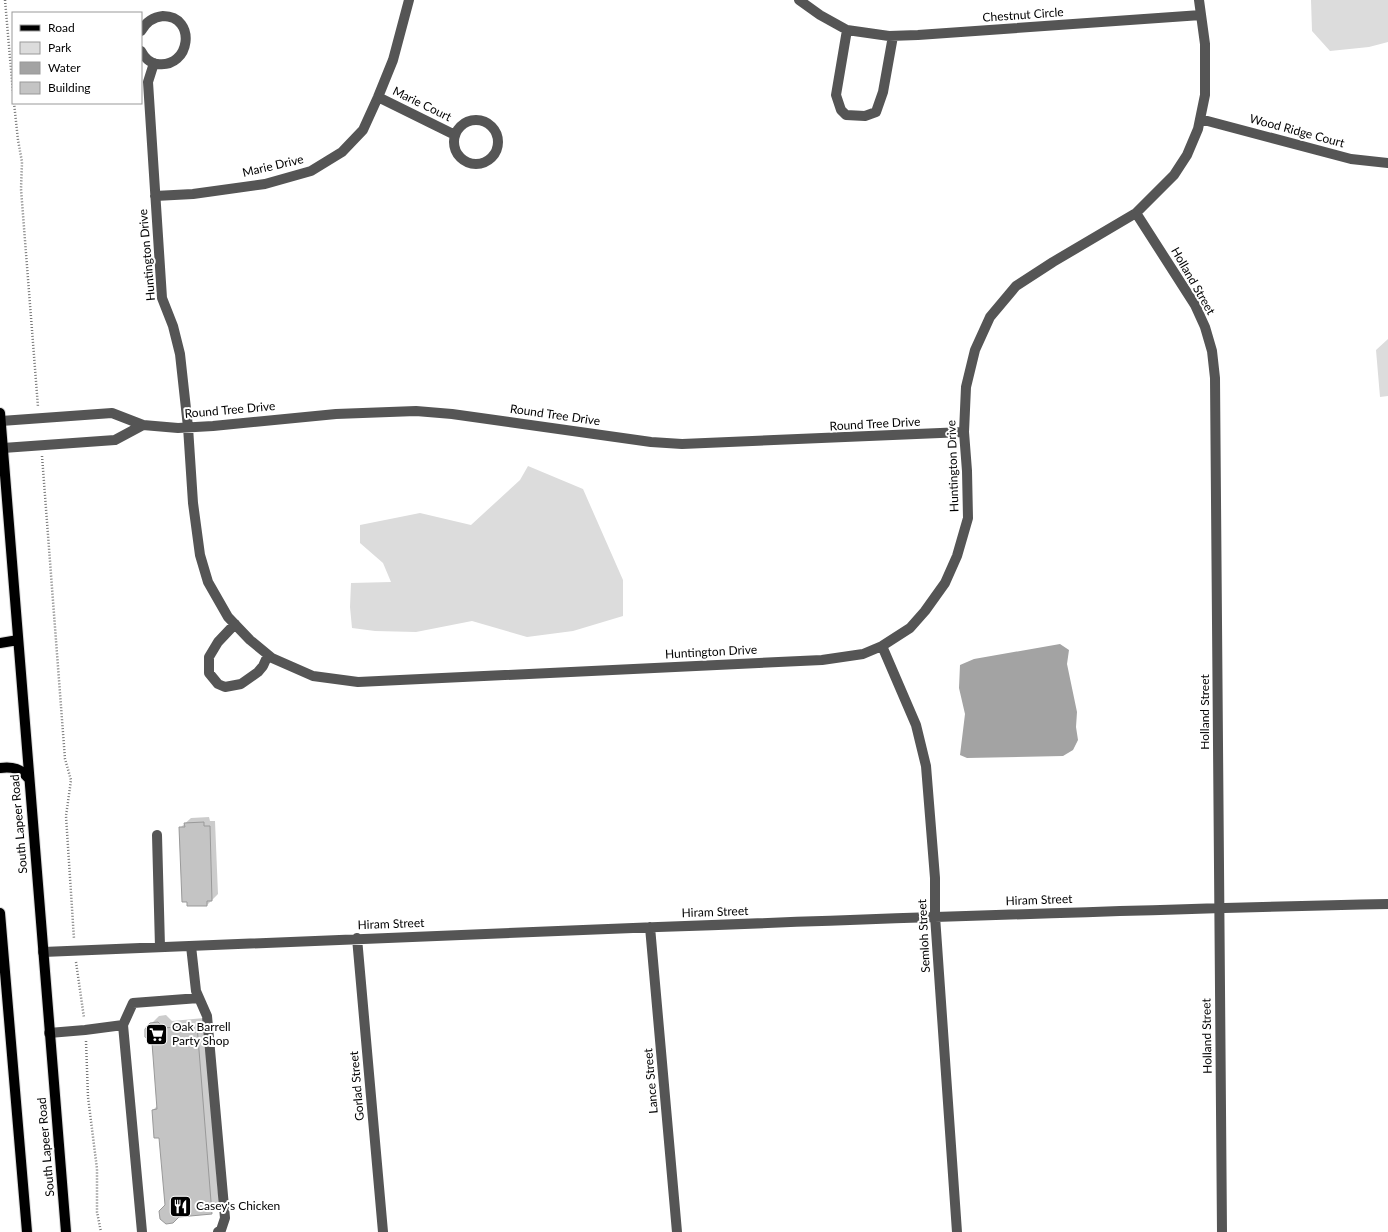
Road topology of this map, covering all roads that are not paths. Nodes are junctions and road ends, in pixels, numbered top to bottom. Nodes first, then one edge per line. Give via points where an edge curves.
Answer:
1 (409, 0) edge
2 (799, 0) edge
3 (1199, 0) edge
4 (1201, 15) junction
5 (142, 29) edge
6 (847, 30) junction
7 (893, 36) junction
8 (142, 52) edge
9 (154, 64) junction
10 (378, 97) junction
11 (1200, 119) junction
12 (455, 135) junction
13 (1388, 163) edge
14 (155, 196) junction
15 (1136, 213) junction
16 (0, 417) edge
17 (143, 425) junction
18 (188, 427) junction
19 (964, 432) junction
20 (3, 448) junction
21 (235, 624) junction
22 (18, 640) junction
23 (0, 643) edge
24 (882, 646) junction
25 (268, 655) junction
26 (0, 768) edge
27 (28, 779) junction
28 (157, 835) dead end
29 (1388, 904) edge
30 (1219, 907) junction
31 (0, 913) edge
32 (935, 916) junction
33 (650, 927) junction
34 (357, 938) junction
35 (191, 946) junction
36 (160, 947) junction
37 (43, 952) junction
38 (2, 958) edge
39 (199, 998) junction
40 (123, 1025) junction
41 (49, 1033) junction
42 (27, 1232) edge
43 (66, 1232) edge
44 (142, 1232) edge
45 (218, 1232) edge
46 (383, 1232) edge
47 (677, 1232) edge
48 (957, 1232) edge
49 (1222, 1232) edge

1 - 10 street, Marie Drive via 393,60
2 - 6 street, Chestnut Circle
3 - 4 street, Huntington Drive
4 - 7 street, Chestnut Circle
4 - 11 street, Huntington Drive via 1205,44 1205,95
5 - 9 street via 150,20 164,16 172,18 184,27 186,42 181,55 169,63
6 - 7 street, Chestnut Circle
6 - 7 street via 836,95 841,110 846,115 865,116 876,112 883,92
8 - 9 street
9 - 14 street, Huntington Drive via 148,82
10 - 12 street, Marie Court
10 - 14 street, Marie Drive via 363,130 342,152 311,172 265,184 193,194
11 - 13 street, Wood Ridge Court via 1351,158
11 - 15 street, Huntington Drive via 1187,155 1174,175
12 - 12 street, Marie Court via 459,127 466,122 475,119 484,121 496,132 497,149 493,157 486,162 469,163 456,152
14 - 18 street, Huntington Drive via 162,298 180,354
15 - 19 street, Huntington Drive via 1016,286 990,317 975,350 966,386
15 - 30 street, Holland Street via 1195,305 1212,351 1215,378
16 - 17 street, Round Tree Drive via 112,413
16 - 20 main road, South Lapeer Road
17 - 18 street, Round Tree Drive
17 - 20 street via 115,440
18 - 19 street, Round Tree Drive via 336,414 416,411 682,444
18 - 21 street, Huntington Drive via 193,503 200,555 208,582 228,617
19 - 24 street, Huntington Drive via 968,518 957,556 926,611 910,628
20 - 22 main road, South Lapeer Road
21 - 25 street, Huntington Drive
21 - 25 street via 218,642 209,657 209,673 218,684 225,687 241,684 258,672
22 - 23 main road
22 - 27 main road, South Lapeer Road
24 - 25 street, Huntington Drive via 863,654 822,660 358,682 313,676
24 - 32 street, Semloh Street via 916,725 926,766 935,878
26 - 27 main road via 18,769
27 - 37 main road, South Lapeer Road
28 - 36 street
29 - 30 street, Hiram Street
30 - 32 street, Hiram Street
30 - 49 street, Holland Street
31 - 38 main road
32 - 33 street, Hiram Street
32 - 48 street, Semloh Street
33 - 34 street, Hiram Street
33 - 47 street, Lance Street
34 - 35 street, Hiram Street
34 - 46 street, Gorlad Street
35 - 36 street, Hiram Street
35 - 39 street
36 - 37 street, Hiram Street
37 - 41 main road, South Lapeer Road
38 - 42 main road
39 - 40 street via 133,1003
39 - 45 street via 207,1016 225,1218
40 - 41 street
40 - 44 street
41 - 43 main road, South Lapeer Road

